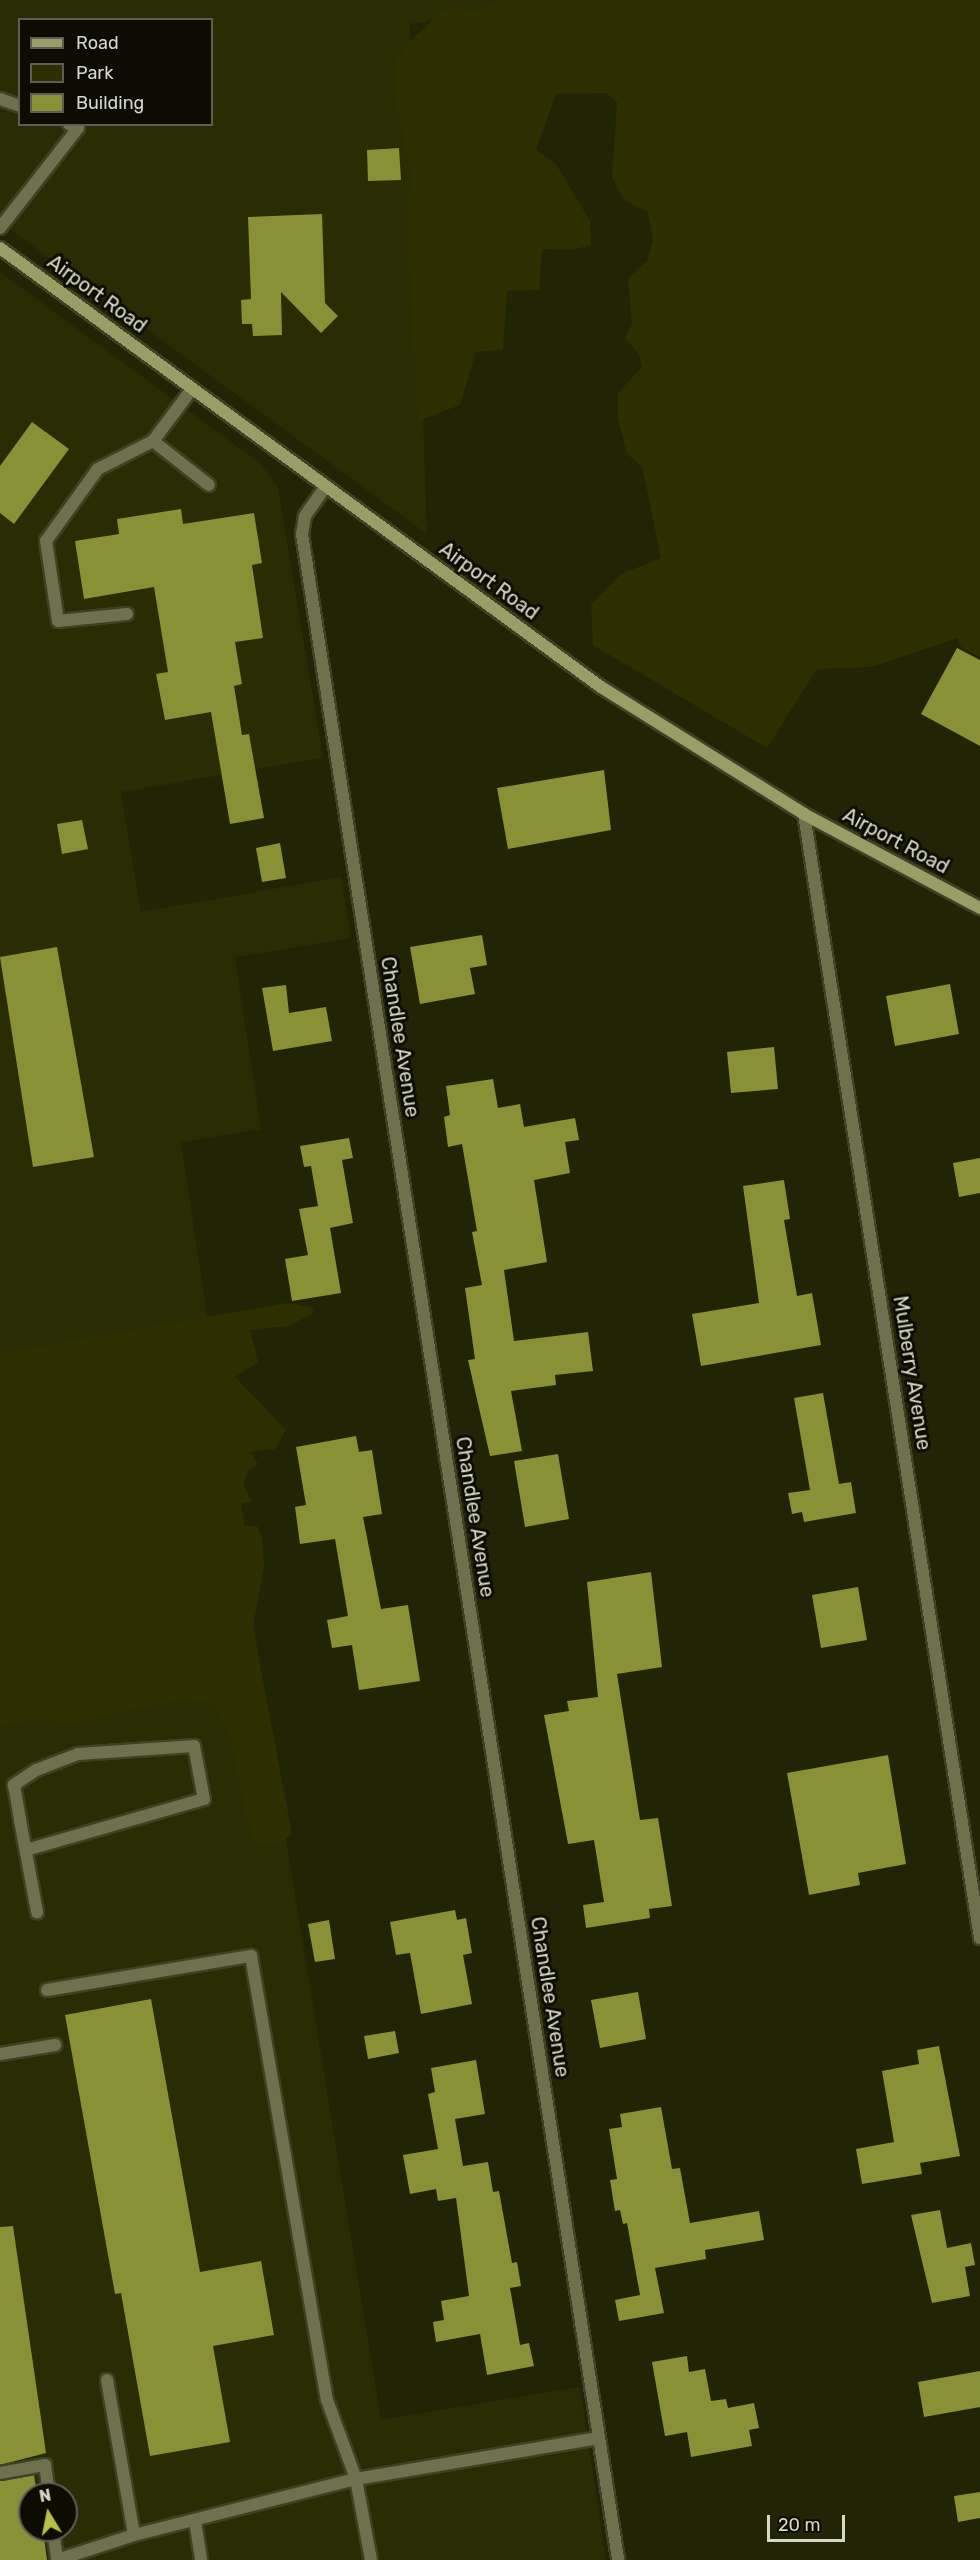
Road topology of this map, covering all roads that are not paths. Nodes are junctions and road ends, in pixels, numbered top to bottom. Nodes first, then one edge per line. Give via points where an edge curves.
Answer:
1 (0, 99) edge
2 (18, 105) edge
3 (74, 126) edge
4 (0, 228) edge
5 (0, 248) edge
6 (192, 389) junction
7 (153, 441) junction
8 (209, 484) dead end
9 (326, 486) junction
10 (127, 614) dead end
11 (804, 814) junction
12 (980, 908) edge
13 (26, 1850) junction
14 (37, 1912) dead end
15 (980, 1938) edge
16 (47, 1990) dead end
17 (55, 2045) dead end
18 (0, 2054) edge
19 (107, 2380) dead end
20 (600, 2438) junction
21 (0, 2473) edge
22 (356, 2480) junction
23 (47, 2482) edge
24 (195, 2522) junction
25 (134, 2535) junction
26 (55, 2542) edge
27 (57, 2559) edge
28 (201, 2560) edge
29 (371, 2560) edge
30 (618, 2560) edge

1 - 2 street
3 - 4 street via 78,128
5 - 6 main road, Airport Road
6 - 7 street
6 - 9 main road, Airport Road
7 - 8 street
7 - 10 street via 98,469 46,541 58,621
9 - 11 main road, Airport Road via 601,687
9 - 20 street, Chandlee Avenue via 305,516 302,534
11 - 12 main road, Airport Road
11 - 15 street, Mulberry Avenue
13 - 13 street via 14,1785 36,1770 78,1755 194,1746 204,1799
13 - 14 street
16 - 22 street via 250,1956 327,2400
17 - 18 street
19 - 25 street
20 - 22 street
20 - 30 street, Chandlee Avenue
21 - 23 street via 45,2465
22 - 24 street
22 - 29 street
24 - 25 street
24 - 28 street
25 - 27 street
26 - 27 street

